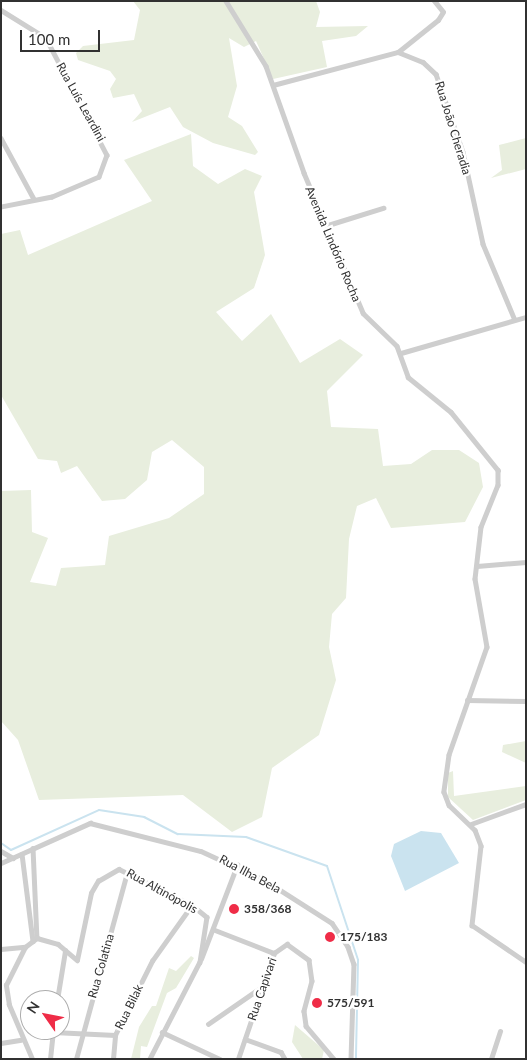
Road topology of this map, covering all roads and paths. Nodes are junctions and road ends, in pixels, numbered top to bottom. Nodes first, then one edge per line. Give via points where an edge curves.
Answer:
1 (226, 1) edge
2 (434, 1) edge
3 (1, 10) edge
4 (398, 52) junction
5 (273, 85) junction
6 (1, 138) edge
7 (34, 199) junction
8 (1, 207) edge
9 (383, 208) dead end
10 (328, 225) junction
11 (526, 317) edge
12 (515, 320) junction
13 (401, 353) junction
14 (526, 562) edge
15 (477, 566) junction
16 (467, 700) junction
17 (526, 701) edge
18 (526, 804) edge
19 (471, 824) junction
20 (33, 848) junction
21 (1, 851) edge
22 (22, 854) junction
23 (13, 858) junction
24 (1, 863) edge
25 (237, 865) junction
26 (127, 873) junction
27 (192, 905) junction
28 (215, 930) junction
29 (35, 940) junction
30 (25, 947) junction
31 (1, 949) edge
32 (65, 952) junction
33 (274, 952) junction
34 (200, 962) junction
35 (526, 962) edge
36 (264, 985) junction
37 (59, 990) edge
38 (208, 1024) dead end
39 (500, 1031) dead end
40 (82, 1032) junction
41 (162, 1032) junction
42 (115, 1035) junction
43 (20, 1037) edge
44 (245, 1039) junction
45 (21, 1040) joint
46 (1, 1043) edge
47 (32, 1059) edge
48 (50, 1059) edge
49 (76, 1059) edge
50 (113, 1059) edge
51 (150, 1059) edge
52 (220, 1059) edge
53 (238, 1059) edge
54 (285, 1059) edge
55 (334, 1059) edge
56 (351, 1059) edge
57 (491, 1059) edge

1 - 5 street, Avenida Lindório Rocha
2 - 4 street via 443,12 438,20
3 - 7 street, Rua Luís Leardini via 46,38 107,155 99,177 52,197
4 - 5 street
4 - 12 street, Rua João Cheradia via 423,62 436,74 444,90 484,244
5 - 10 street, Avenida Lindório Rocha
6 - 7 street
7 - 8 street, Rua Luís Leardini
9 - 10 street
10 - 13 street, Avenida Lindório Rocha via 363,313
11 - 12 street
12 - 13 street
13 - 15 street, Avenida Lindório Rocha via 408,377 451,412 498,470 500,478 484,518
14 - 15 street
15 - 16 street, Avenida Lindório Rocha via 476,590 487,647
16 - 17 street
16 - 19 street, Avenida Lindório Rocha via 446,766 444,792 449,805
18 - 19 street
19 - 35 street, Avenida Lindório Rocha via 482,854 472,925
20 - 22 street, Rua Ilha Bela
20 - 25 street, Rua Ilha Bela via 90,823 149,836
20 - 29 street
21 - 23 street
22 - 23 street, Rua Ilha Bela
22 - 29 street
23 - 24 street, Rua Ilha Bela
25 - 28 street via 220,898
25 - 56 street, Rua Ilha Bela via 315,910 342,934 354,964
26 - 27 street, Rua Altinópolis
26 - 32 street, Rua Altinópolis via 119,869 98,881 91,893 80,956 73,960
26 - 40 street, Rua Colatina
27 - 34 street, Rua Altinópolis via 207,917
27 - 42 street, Rua Bilak via 159,948
28 - 33 street
28 - 34 street
29 - 30 street
29 - 32 street
30 - 31 street
30 - 43 street via 5,990
32 - 37 street
33 - 36 street, Rua Capivari
33 - 55 street, Rua Capivari via 287,944 309,960 312,981 304,1011 306,1026
34 - 41 street
36 - 38 street
36 - 44 street, Rua Capivari
39 - 57 street
40 - 42 street, Rua Bilak
40 - 48 street, Rua Bilak via 53,1032
40 - 49 street, Rua Colatina
41 - 51 street
41 - 52 street
42 - 50 street
44 - 53 street, Rua Capivari
44 - 54 street via 267,1044
45 - 46 street
45 - 47 street

